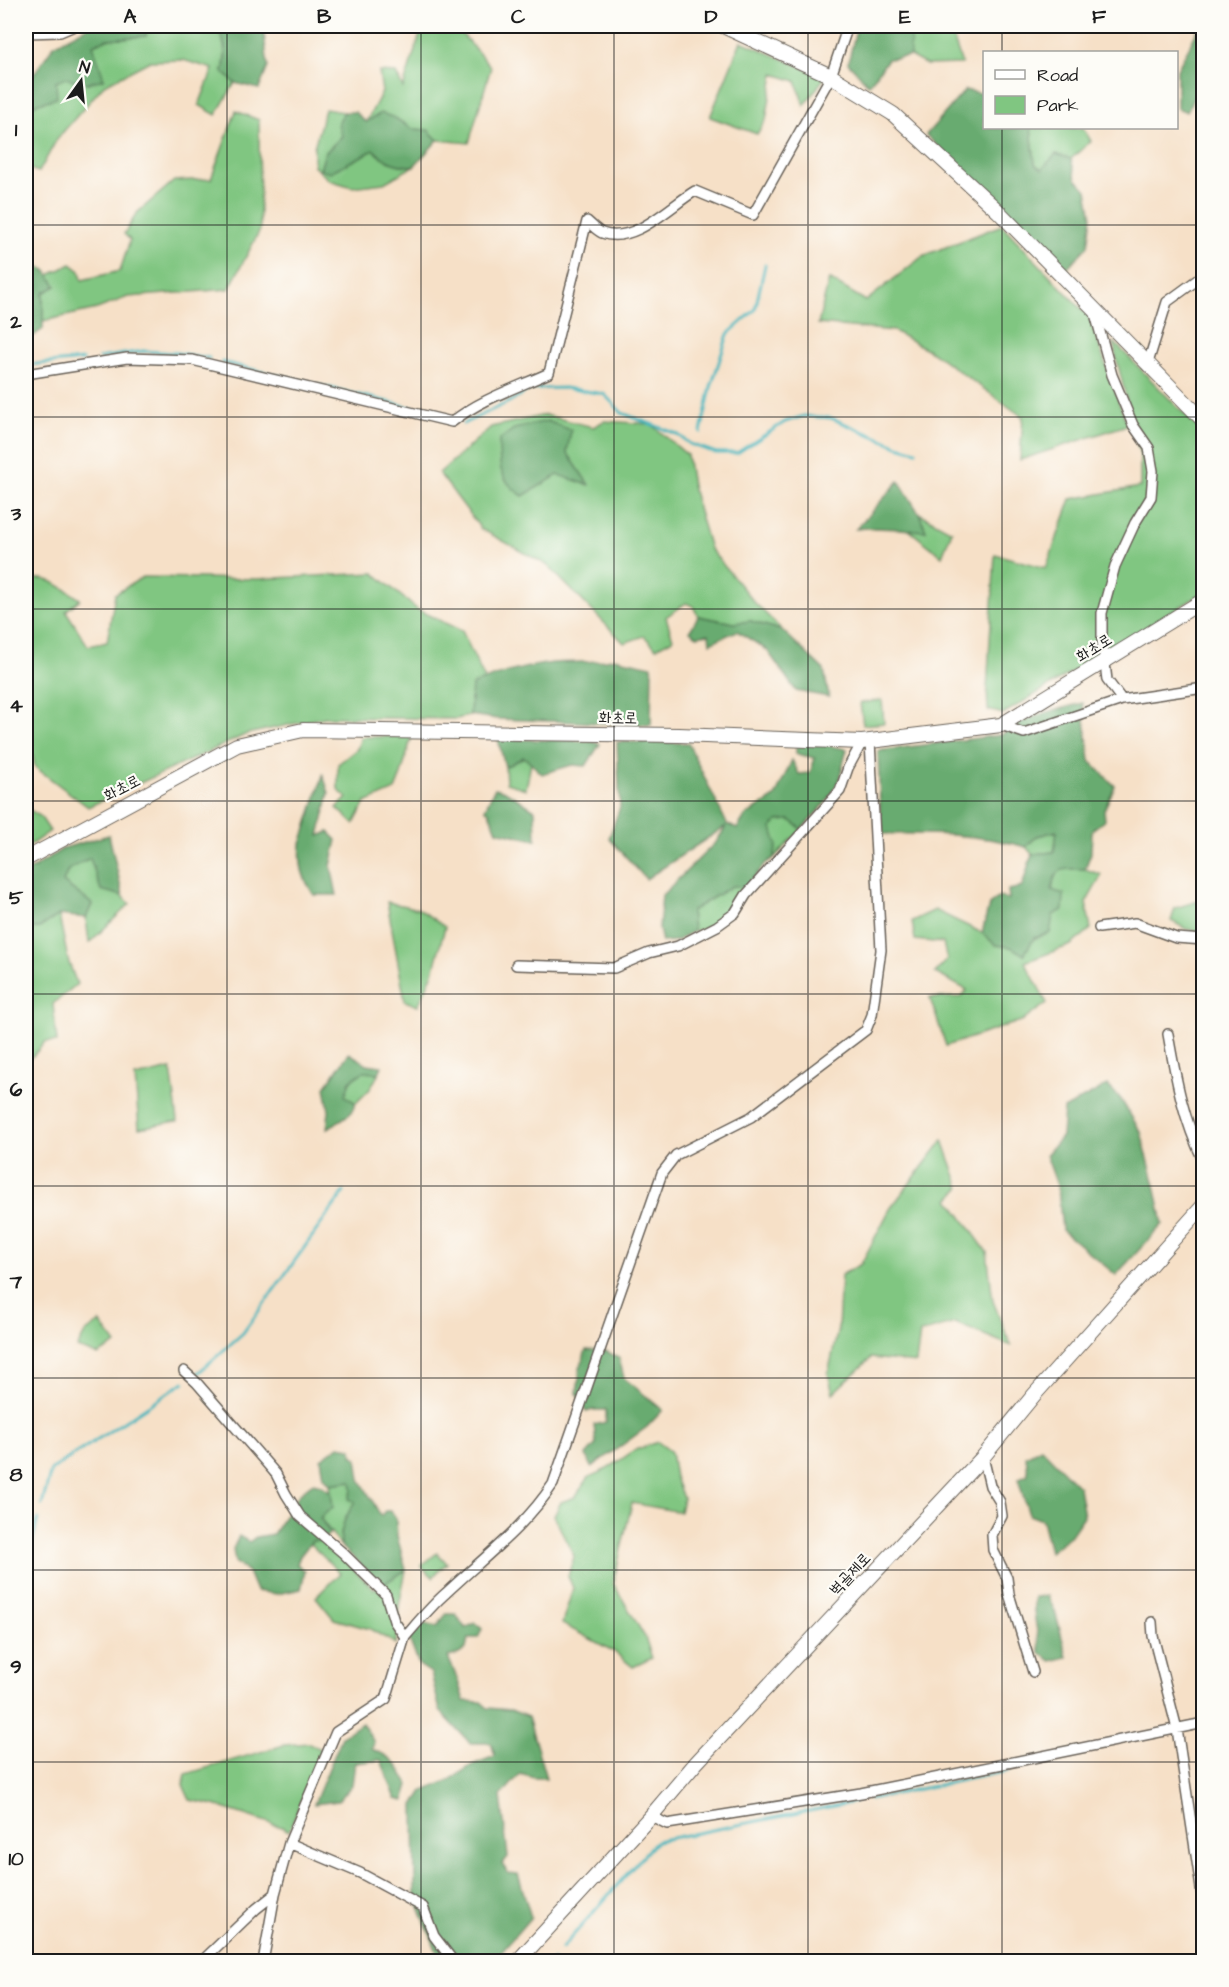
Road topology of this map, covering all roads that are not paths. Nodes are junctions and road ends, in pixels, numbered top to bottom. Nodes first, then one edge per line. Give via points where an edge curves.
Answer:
1 (74, 26) edge
2 (723, 26) edge
3 (848, 26) edge
4 (26, 33) edge
5 (831, 75) junction
6 (1203, 275) edge
7 (1093, 309) junction
8 (1147, 366) junction
9 (26, 374) edge
10 (1203, 421) edge
11 (1203, 600) edge
12 (1105, 662) junction
13 (1203, 688) edge
14 (1122, 700) junction
15 (1001, 725) junction
16 (866, 742) junction
17 (26, 859) edge
18 (1099, 928) dead end
19 (1203, 940) edge
20 (516, 965) dead end
21 (1168, 1034) dead end
22 (1203, 1162) edge
23 (1203, 1206) edge
24 (184, 1371) dead end
25 (983, 1457) junction
26 (1152, 1622) dead end
27 (405, 1637) junction
28 (1034, 1672) dead end
29 (1203, 1723) edge
30 (1177, 1729) junction
31 (651, 1816) junction
32 (289, 1843) junction
33 (275, 1894) junction
34 (1203, 1908) edge
35 (201, 1962) edge
36 (263, 1962) edge
37 (454, 1962) edge
38 (518, 1962) edge

1 - 4 street via 60,32
2 - 5 street
3 - 5 street
5 - 7 street via 893,114 998,211
5 - 9 street via 753,215 695,191 647,226 615,236 601,232 587,221 549,373 501,393 452,422 192,360 127,358
6 - 8 street via 1167,302
7 - 8 street
7 - 12 street via 1112,375 1133,425 1149,448 1153,471 1151,498 1114,566 1102,613
8 - 10 street
11 - 12 street, 화초로
12 - 14 street via 1107,681
12 - 15 street, 화초로
13 - 14 street
14 - 15 street via 1024,733
15 - 16 street, 화초로
16 - 17 street, 화초로 via 679,735 303,730 237,745
16 - 20 street via 848,768 840,791 746,895 735,913 717,926 678,946 614,968
16 - 27 street via 881,950 872,1015 866,1030 752,1117 676,1155 662,1173 553,1484 511,1534 443,1595
18 - 19 street via 1134,923 1176,939
21 - 22 street via 1178,1092
23 - 25 street, 벽골제로
24 - 27 street via 276,1474 300,1516 386,1595 394,1621
25 - 28 street via 1002,1516 992,1535 993,1550 1007,1578
25 - 31 street, 벽골제로
26 - 30 street
27 - 32 street via 386,1699 336,1732
29 - 30 street
30 - 31 street via 861,1793 667,1824
30 - 34 street
31 - 38 street, 벽골제로
32 - 33 street
32 - 37 street via 360,1873 423,1907 434,1936
33 - 35 street
33 - 36 street

